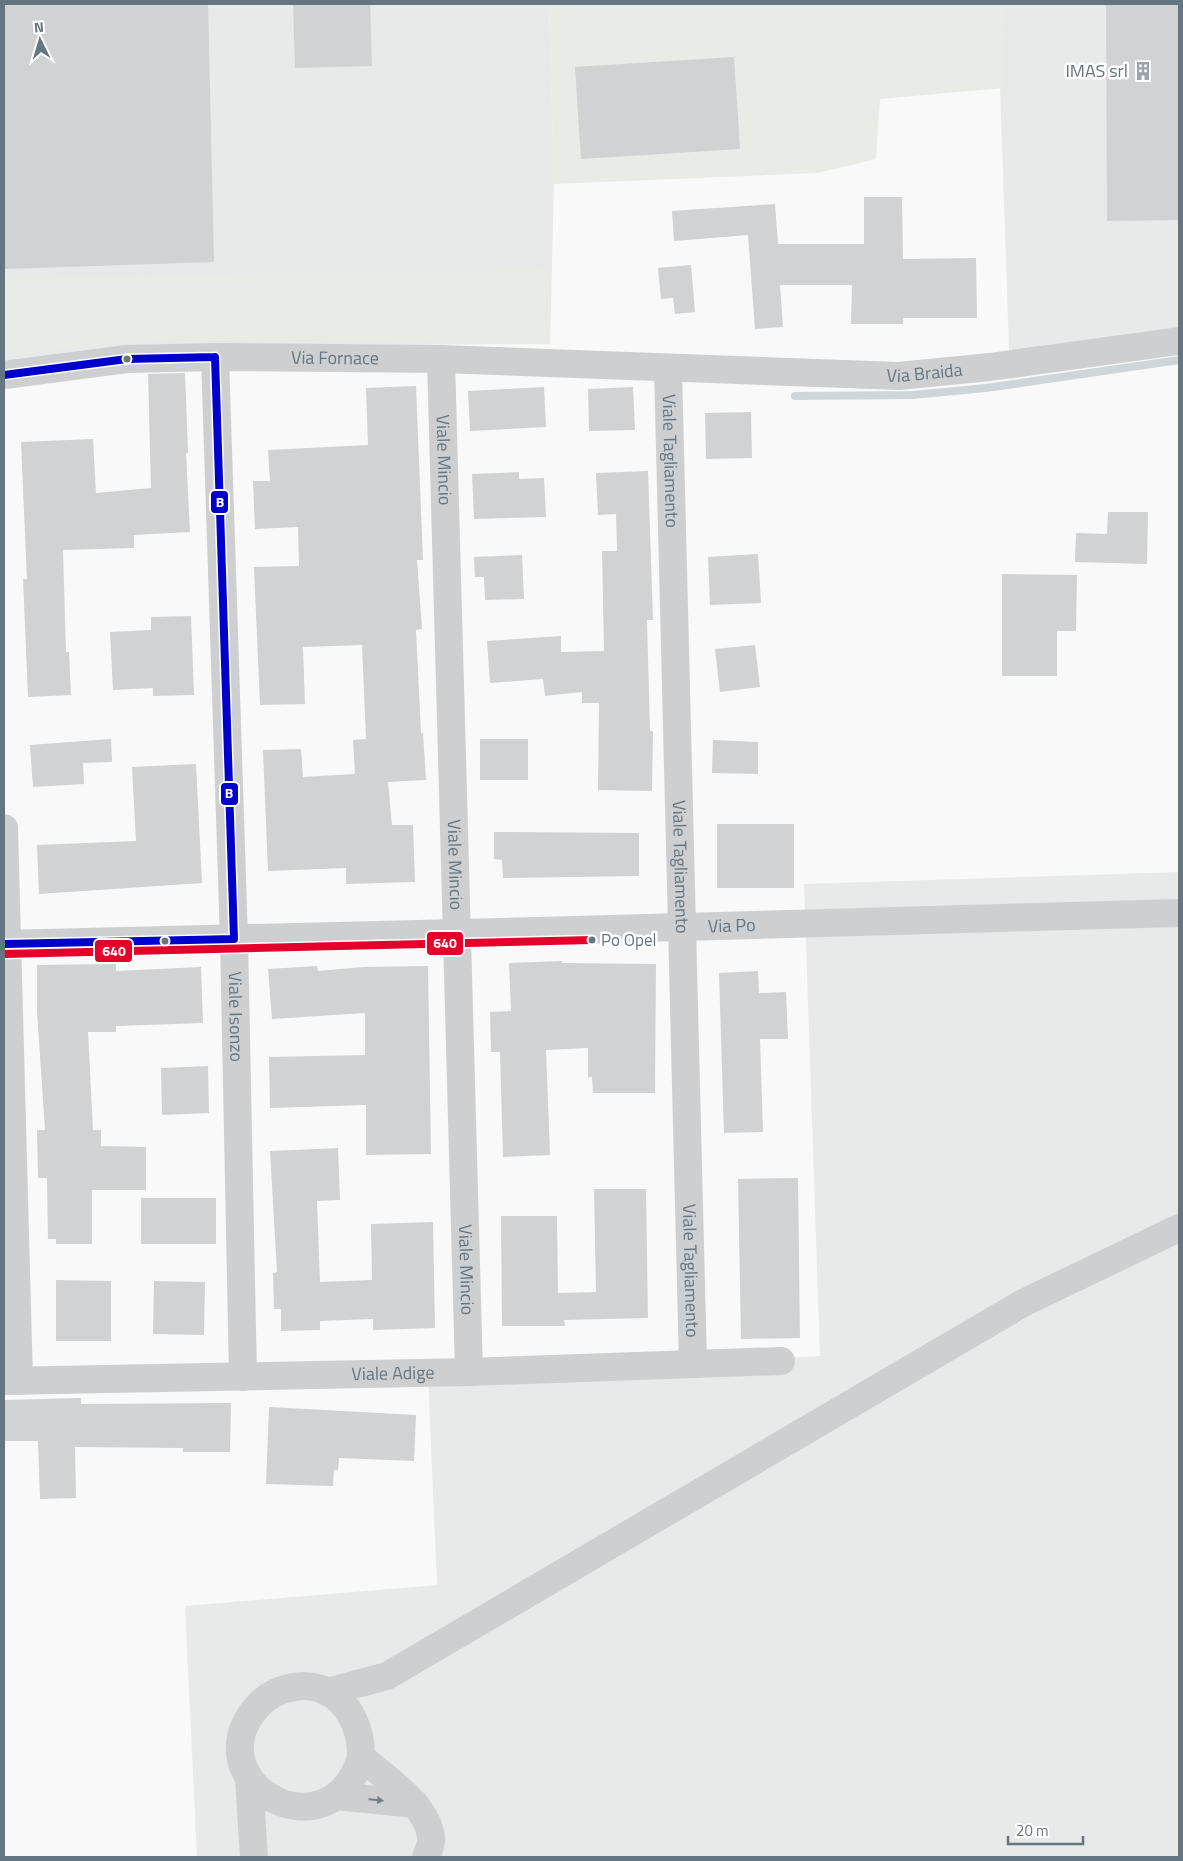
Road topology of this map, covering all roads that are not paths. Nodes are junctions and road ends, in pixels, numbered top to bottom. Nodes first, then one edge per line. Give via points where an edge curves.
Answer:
1 (1179, 340) edge
2 (215, 357) junction
3 (441, 359) junction
4 (668, 368) junction
5 (4, 375) edge
6 (4, 828) edge
7 (1179, 913) edge
8 (683, 928) junction
9 (458, 932) junction
10 (234, 939) junction
11 (5, 944) edge
12 (1179, 1228) edge
13 (781, 1361) dead end
14 (693, 1364) junction
15 (469, 1372) junction
16 (244, 1377) junction
17 (11, 1381) edge
18 (387, 1676) junction
19 (327, 1692) junction
20 (358, 1724) junction
21 (362, 1757) junction
22 (249, 1778) junction
23 (336, 1796) junction
24 (415, 1804) junction
25 (293, 1807) junction
26 (254, 1851) edge
27 (426, 1857) edge

1 - 4 street, Via Braida via 990,367 899,376
2 - 3 street, Via Fornace
2 - 5 street, Via Fornace via 127,359
2 - 10 street, Viale Isonzo
3 - 4 street, Via Fornace
3 - 9 street, Viale Mincio
4 - 8 street, Viale Tagliamento
6 - 11 street
7 - 8 street, Via Po
8 - 9 street, Via Po
8 - 14 street, Viale Tagliamento
9 - 10 street, Via Po
9 - 15 street, Viale Mincio
10 - 11 street, Via Po
10 - 16 street, Viale Isonzo
11 - 17 street
12 - 18 street via 1023,1303
13 - 14 street, Viale Adige
14 - 15 street, Viale Adige
15 - 16 street, Viale Adige
16 - 17 street, Viale Adige
18 - 19 street
18 - 20 street
19 - 20 street via 345,1706
19 - 22 street via 309,1687 289,1688 256,1706 246,1722 241,1741 242,1760
20 - 21 street
21 - 23 street via 352,1779
21 - 24 street
22 - 25 street via 260,1792
22 - 26 street
23 -> 24 street
23 - 25 street via 323,1804
24 - 27 street via 425,1818 432,1839
25 - 26 street

